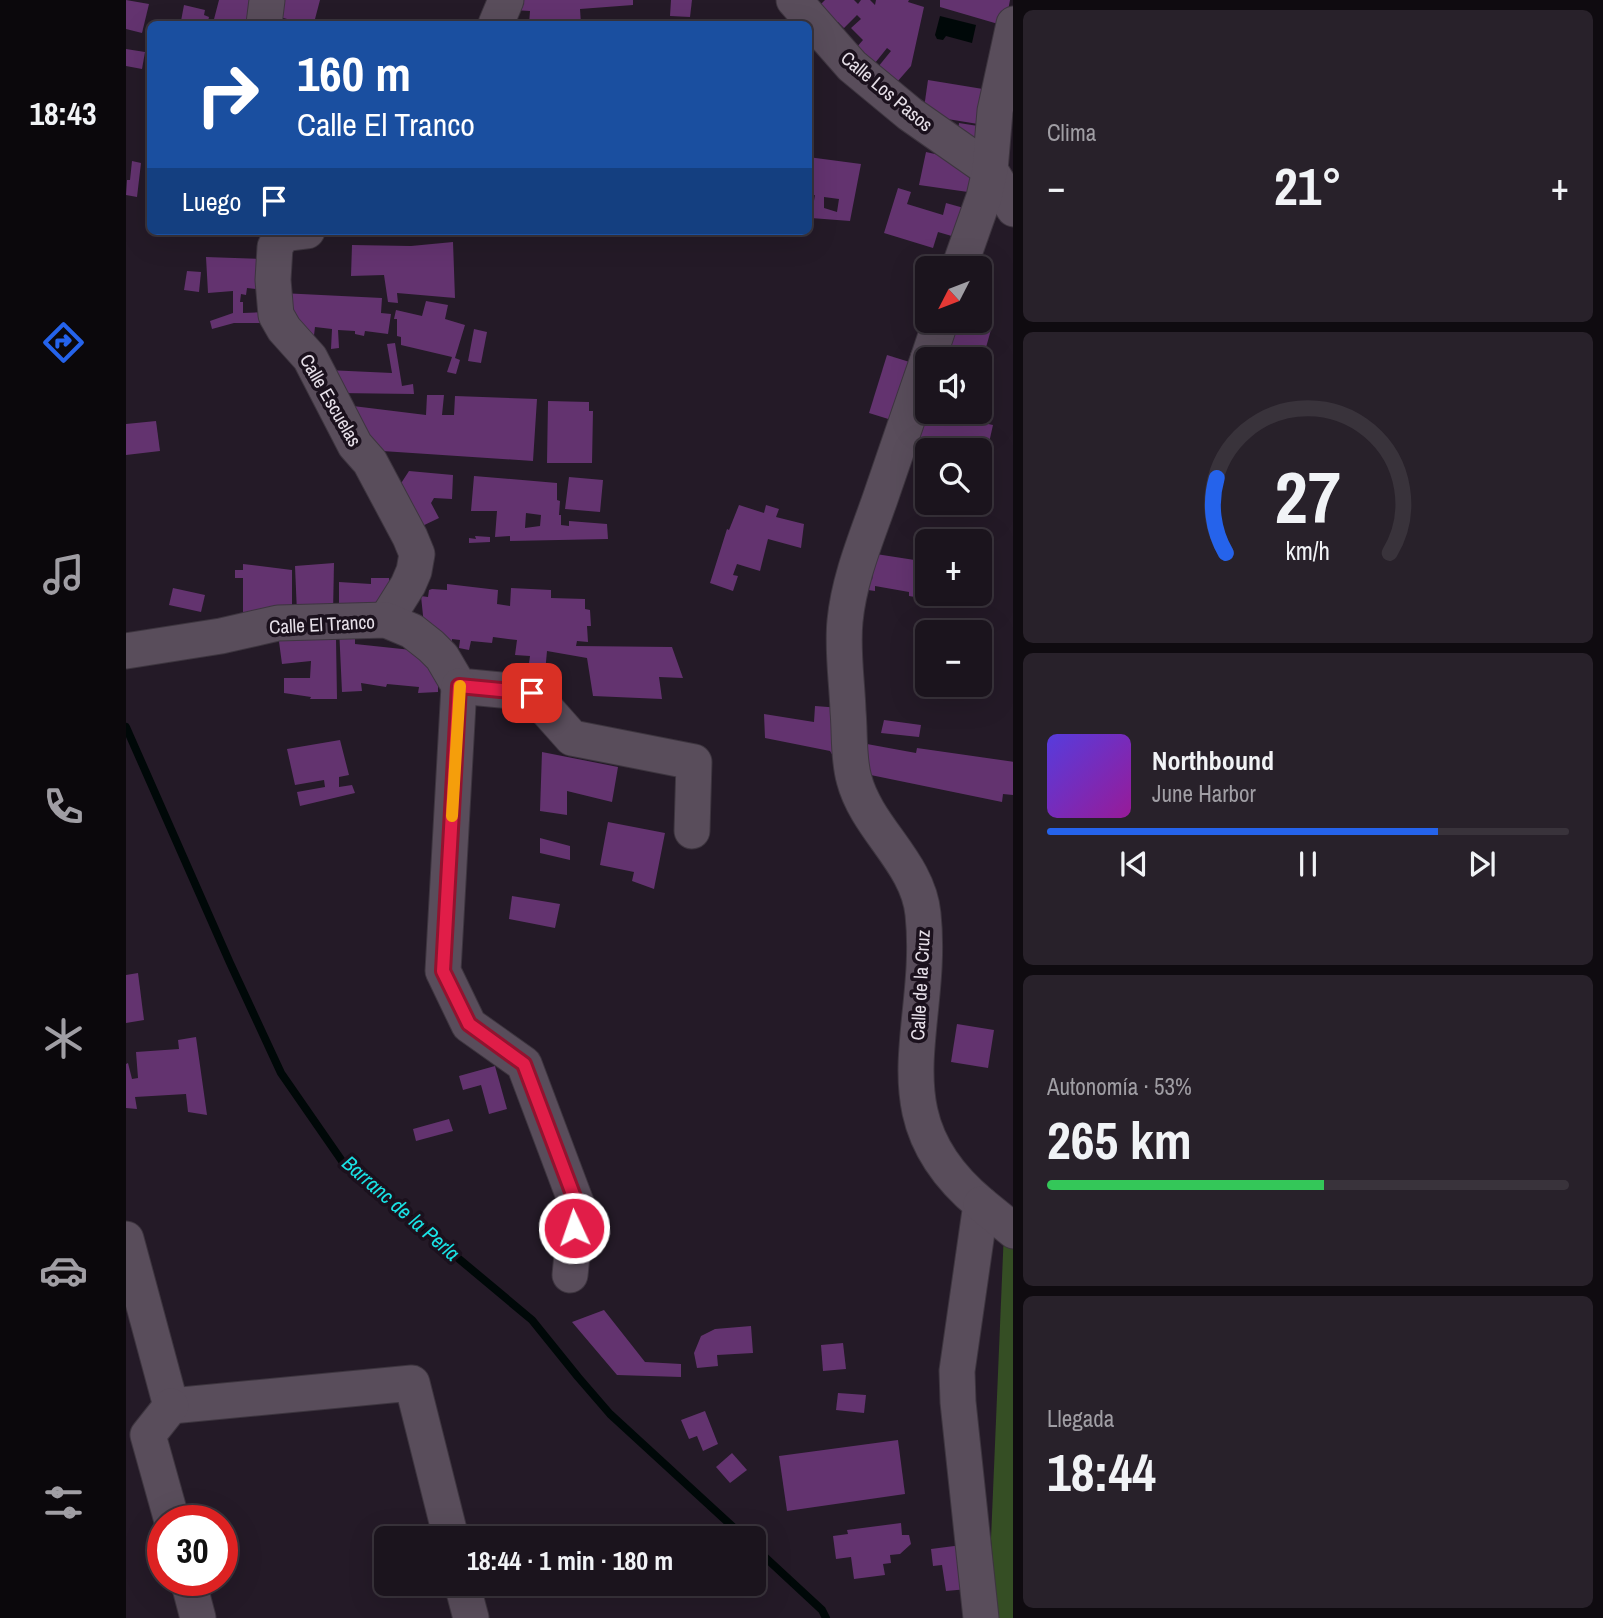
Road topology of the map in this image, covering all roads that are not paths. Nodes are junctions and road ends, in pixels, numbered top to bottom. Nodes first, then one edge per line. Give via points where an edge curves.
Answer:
1 (267, 0) edge
2 (506, 0) edge
3 (794, 0) edge
4 (264, 21) edge
5 (497, 21) edge
6 (1013, 24) edge
7 (990, 170) junction
8 (1013, 209) edge
9 (282, 235) edge
10 (963, 256) edge
11 (915, 397) edge
12 (386, 620) junction
13 (126, 651) edge
14 (459, 686) junction
15 (692, 831) dead end
16 (981, 1204) junction
17 (1013, 1231) edge
18 (126, 1239) edge
19 (570, 1275) dead end
20 (171, 1406) junction
21 (168, 1505) edge
22 (448, 1526) edge
23 (192, 1596) edge
24 (466, 1596) edge
25 (198, 1618) edge
26 (471, 1618) edge
27 (981, 1618) edge

1 - 4 street
2 - 5 street
3 - 7 street, Calle Los Pasos via 852,66
6 - 7 street via 995,111
7 - 8 street
7 - 10 street
9 - 12 street, Calle Escuelas via 275,247 276,315 310,358 417,554 408,585
11 - 16 street, Calle de la Cruz via 848,598 844,624 853,778 870,817 917,888 923,911 915,1077 922,1120 942,1163
12 - 13 street, Calle El Tranco via 278,623
12 - 14 street, Calle El Tranco via 431,646
14 - 15 street via 532,693 572,738 694,762
14 - 19 street via 443,971 469,1024 524,1064 577,1205
16 - 17 street, Calle de la Cruz
16 - 27 street via 957,1371
18 - 20 street
20 - 21 street via 148,1434
20 - 22 street via 412,1383
23 - 25 street
24 - 26 street

